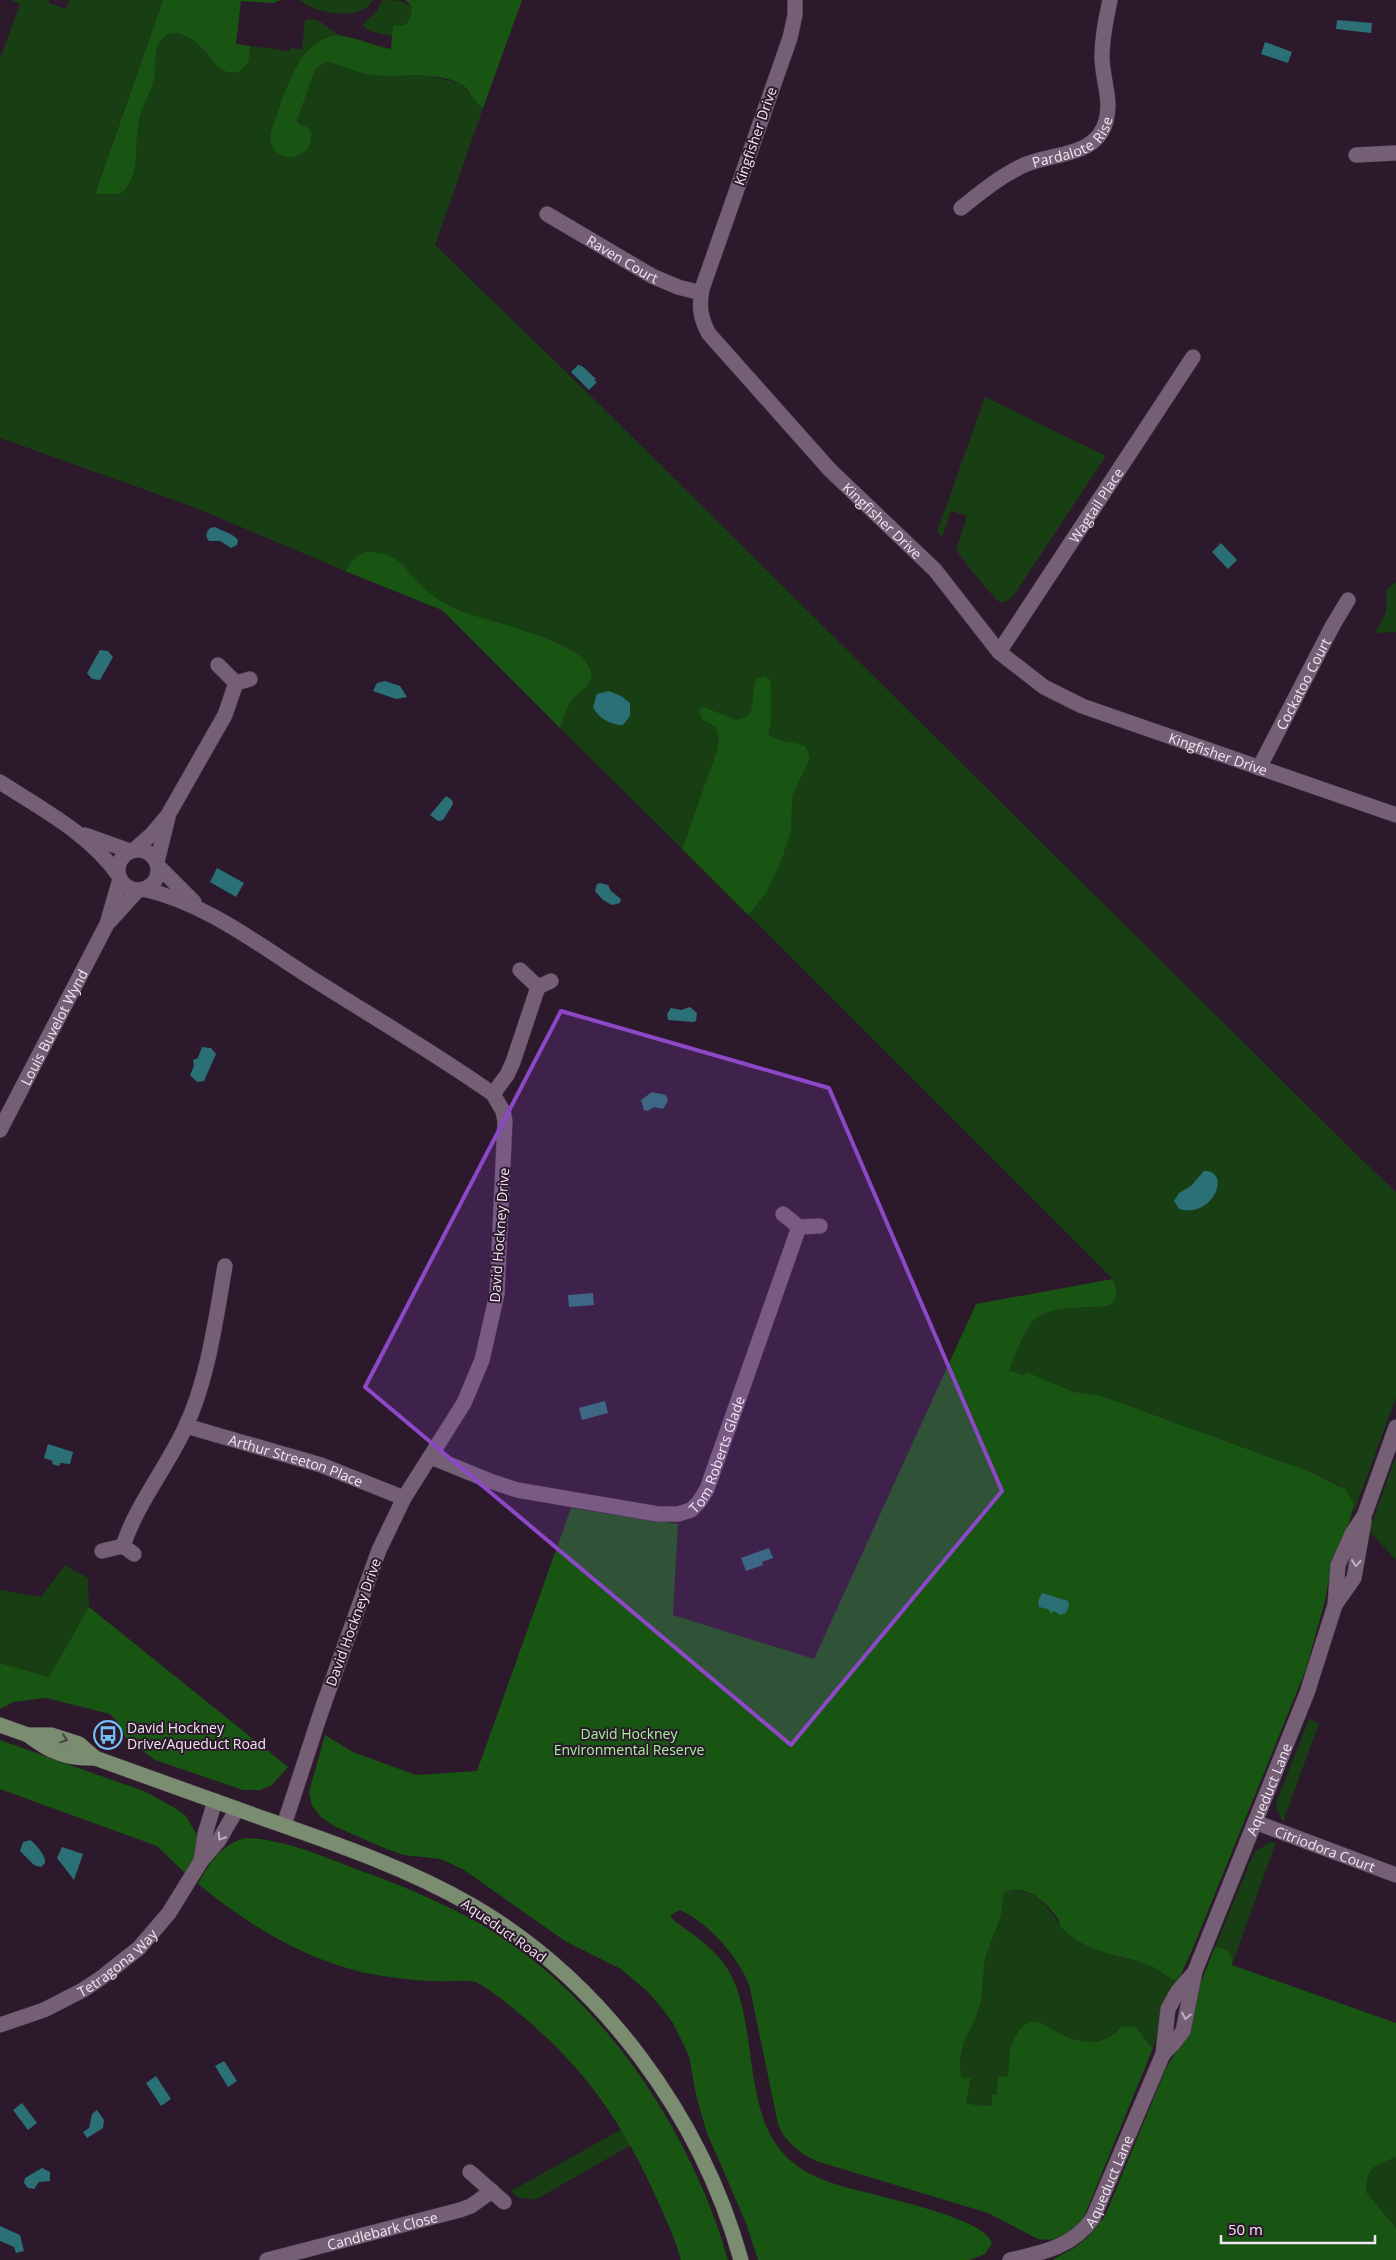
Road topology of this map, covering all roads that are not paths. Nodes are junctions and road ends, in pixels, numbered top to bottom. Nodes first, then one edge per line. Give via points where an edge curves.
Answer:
1 (796, 0) edge
2 (1110, 0) edge
3 (1396, 153) edge
4 (1356, 155) dead end
5 (961, 208) dead end
6 (547, 214) dead end
7 (701, 294) junction
8 (1193, 357) dead end
9 (1348, 600) dead end
10 (999, 652) junction
11 (218, 666) dead end
12 (1259, 768) junction
13 (0, 782) edge
14 (1396, 814) edge
15 (168, 815) junction
16 (77, 832) junction
17 (132, 850) junction
18 (158, 864) junction
19 (120, 878) junction
20 (140, 889) junction
21 (205, 911) junction
22 (107, 924) junction
23 (520, 970) dead end
24 (493, 1094) junction
25 (0, 1130) edge
26 (783, 1214) dead end
27 (820, 1226) dead end
28 (798, 1227) junction
29 (225, 1266) dead end
30 (186, 1426) junction
31 (1396, 1427) edge
32 (431, 1457) junction
33 (404, 1498) junction
34 (102, 1551) dead end
35 (0, 1725) edge
36 (215, 1801) junction
37 (237, 1809) junction
38 (1256, 1822) junction
39 (284, 1825) junction
40 (201, 1861) junction
41 (1396, 1875) edge
42 (0, 2025) edge
43 (470, 2172) dead end
44 (492, 2191) junction
45 (504, 2202) dead end
46 (267, 2260) edge
47 (742, 2260) edge
48 (1010, 2260) edge

1 - 7 street, Kingfisher Drive via 793,27
2 - 5 street, Pardalote Rise via 1102,57 1107,114 1098,138 1081,149 1022,165 999,178
3 - 4 street
6 - 7 street, Raven Court via 652,276
7 - 10 street, Kingfisher Drive via 701,317 717,344 830,470 935,570
8 - 10 street, Wagtail Place
9 - 12 street, Cockatoo Court
10 - 12 street, Kingfisher Drive via 1027,676 1064,698
11 - 15 street via 243,681
12 - 14 street, Kingfisher Drive
13 - 16 street
15 - 17 street
15 - 18 street
16 - 17 street
16 - 19 street via 94,846
17 - 18 street via 150,853
17 - 19 street via 121,859
18 - 20 street via 154,882
18 - 21 street
19 - 20 street via 129,888
19 - 22 street, Louis Buvelot Wynd
20 - 21 street via 166,895
20 - 22 street, Louis Buvelot Wynd
21 - 24 street
22 - 25 street, Louis Buvelot Wynd
23 - 24 street via 544,984 507,1075
24 - 32 street, David Hockney Drive via 503,1110 505,1121 497,1294 488,1340 473,1383
26 - 28 street
27 - 28 street
28 - 32 street, Tom Roberts Glade via 707,1488 691,1510 658,1514 540,1495 490,1481
29 - 30 street via 203,1377
30 - 33 street, Arthur Streeton Place via 321,1465
30 - 34 street via 137,1510 128,1550
31 - 38 street, Aqueduct Lane via 1364,1516 1338,1565 1335,1604 1307,1693
32 - 33 street, David Hockney Drive
33 - 39 street, David Hockney Drive via 379,1550
35 - 36 main road, Aqueduct Road via 79,1744 95,1758
36 - 37 main road, Aqueduct Road
36 - 40 street, Tetragona Way
37 - 39 main road, Aqueduct Road
37 -> 40 street, Tetragona Way via 219,1840
38 - 41 street, Citriodora Court
38 - 48 street, Aqueduct Lane via 1195,1971 1182,2031 1162,2054 1100,2206 1086,2228 1061,2246
39 - 47 main road, Aqueduct Road via 389,1865 474,1907 539,1953 584,1993 635,2052 686,2125 717,2190
40 - 42 street, Tetragona Way via 163,1921 123,1962 63,2001
43 - 44 street
44 - 45 street
44 - 46 street, Candlebark Close via 460,2210

